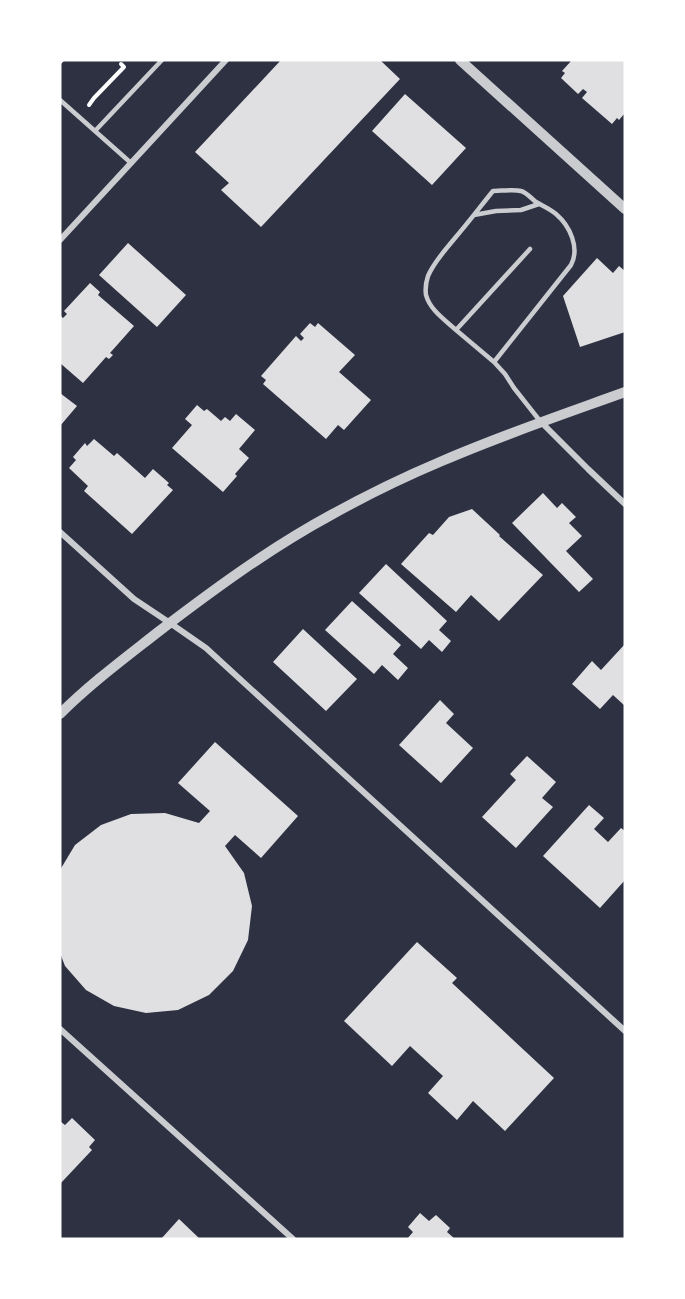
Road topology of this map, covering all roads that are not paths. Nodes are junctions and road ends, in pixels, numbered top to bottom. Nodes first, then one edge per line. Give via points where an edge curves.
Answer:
1 (162, 60) edge
2 (226, 60) edge
3 (460, 60) edge
4 (60, 100) edge
5 (95, 131) junction
6 (131, 163) junction
7 (539, 204) junction
8 (625, 209) edge
9 (474, 215) junction
10 (60, 240) edge
11 (530, 249) dead end
12 (456, 330) junction
13 (494, 362) junction
14 (625, 392) edge
15 (541, 422) junction
16 (625, 504) edge
17 (60, 532) edge
18 (170, 623) junction
19 (60, 712) edge
20 (60, 1029) edge
21 (625, 1031) edge
22 (293, 1239) edge

1 - 5 lane
2 - 6 street
3 - 8 street
4 - 5 lane
5 - 6 lane
6 - 10 street
7 - 9 lane
7 - 9 lane via 522,191 493,191
7 - 13 lane via 555,213 569,230 575,250 573,261
9 - 12 lane via 433,267 426,283 433,308
11 - 12 lane
12 - 13 lane
13 - 15 lane
14 - 15 street
15 - 16 street
15 - 18 street via 440,462 330,516 212,590
17 - 18 street via 134,599
18 - 19 street
18 - 21 street via 206,648
20 - 22 street

